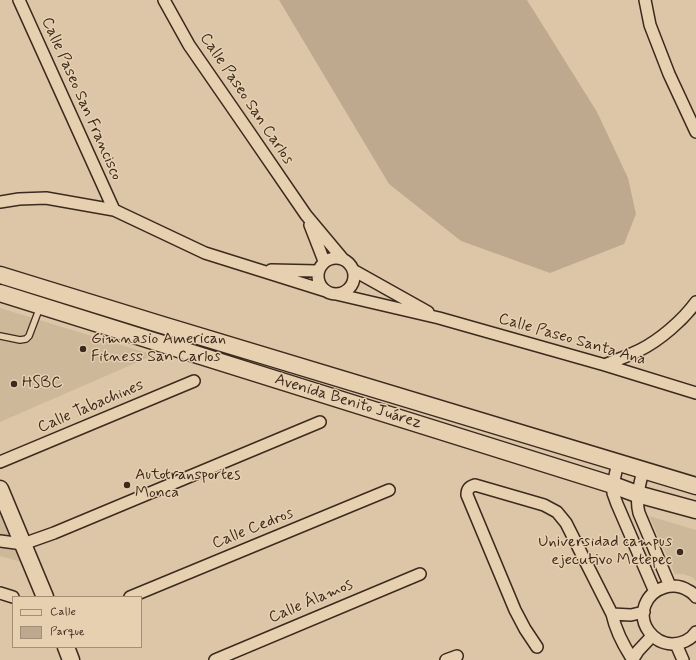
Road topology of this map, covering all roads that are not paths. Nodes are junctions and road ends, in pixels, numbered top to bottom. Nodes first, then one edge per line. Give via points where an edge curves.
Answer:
1 (19, 0) edge
2 (164, 0) edge
3 (645, 0) edge
4 (696, 132) edge
5 (0, 202) edge
6 (114, 210) junction
7 (306, 215) junction
8 (342, 258) junction
9 (324, 261) junction
10 (259, 270) junction
11 (353, 270) junction
12 (318, 271) junction
13 (0, 275) edge
14 (331, 292) junction
15 (0, 293) edge
16 (696, 302) edge
17 (40, 306) junction
18 (439, 318) junction
19 (0, 336) edge
20 (605, 365) junction
21 (194, 382) dead end
22 (696, 393) edge
23 (320, 422) dead end
24 (0, 462) edge
25 (618, 462) junction
26 (644, 470) junction
27 (613, 485) junction
28 (696, 486) edge
29 (0, 489) edge
30 (389, 490) dead end
31 (638, 494) junction
32 (696, 510) edge
33 (0, 541) edge
34 (23, 544) junction
35 (420, 574) dead end
36 (670, 586) junction
37 (655, 592) junction
38 (0, 593) edge
39 (45, 596) edge
40 (132, 596) edge
41 (12, 597) edge
42 (696, 597) edge
43 (644, 612) junction
44 (612, 614) junction
45 (652, 636) junction
46 (695, 636) edge
47 (676, 644) junction
48 (537, 647) dead end
49 (66, 648) edge
50 (71, 660) edge
51 (215, 660) edge
52 (633, 660) edge
53 (683, 660) edge

1 - 6 street, Calle Paseo San Francisco
2 - 7 street, Calle Paseo San Carlos via 189,45
3 - 4 street via 650,25
5 - 6 street, Calle Paseo Santa Ana via 46,198
6 - 10 street, Calle Paseo Santa Ana via 204,253
7 - 8 street, Calle Paseo San Carlos
7 - 9 street, Calle Paseo San Carlos
8 - 9 street
8 - 11 street
9 - 12 street
10 - 12 street, Calle Paseo Santa Ana
10 - 14 street, Calle Paseo Santa Ana
11 - 14 street via 354,276 349,288 343,292
11 - 18 street, Calle Paseo Santa Ana
12 - 14 street via 318,282 321,287
13 - 25 main road, Avenida Benito Juárez
14 - 18 street, Calle Paseo Santa Ana
15 - 17 main road, Avenida Benito Juárez
16 - 20 street via 668,332 640,350
17 - 19 lane via 26,339
17 - 27 main road, Avenida Benito Juárez
18 - 20 street, Calle Paseo Santa Ana
20 - 22 street, Calle Paseo Santa Ana
21 - 24 street, Calle Tabachines
23 - 34 street
25 - 26 main road, Avenida Benito Juárez
25 - 27 street
26 - 28 main road, Avenida Benito Juárez
26 - 31 street
27 - 31 main road, Avenida Benito Juárez
27 - 37 street via 617,504
29 - 34 main road
30 - 40 street, Calle Cedros
31 - 32 main road, Avenida Benito Juárez
31 - 36 street via 639,513
33 - 34 street
34 - 39 main road
35 - 51 street, Calle Álamos
36 - 37 street
36 - 42 street via 680,586
37 - 43 street via 645,605
38 - 41 street
43 - 44 street via 631,615
43 - 45 street via 644,621
44 - 48 street via 566,522 557,512 529,501 471,486 467,495 515,610
44 - 52 street via 620,638
45 - 47 street via 667,644
45 - 52 street
46 - 47 street
47 - 53 street
49 - 50 main road

